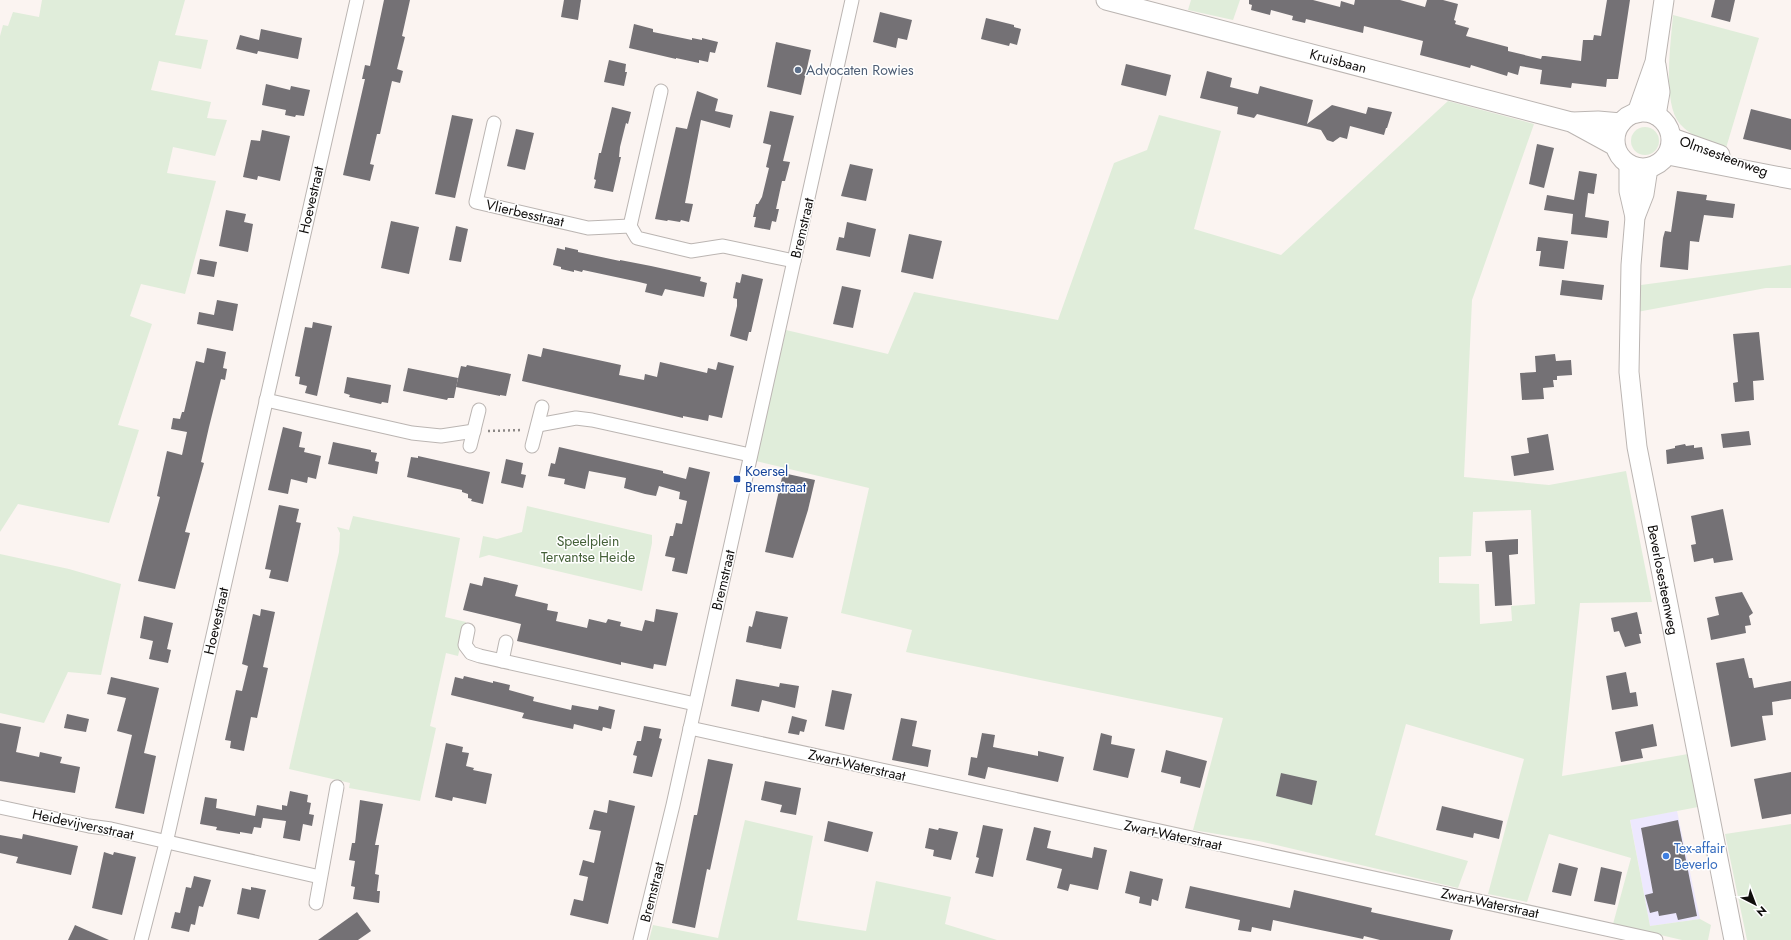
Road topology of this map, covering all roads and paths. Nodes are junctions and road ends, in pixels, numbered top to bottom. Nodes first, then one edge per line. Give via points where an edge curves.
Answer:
1 (357, 0) edge
2 (852, 0) edge
3 (1106, 0) edge
4 (1664, 0) edge
5 (1655, 62) junction
6 (661, 92) dead end
7 (1656, 115) junction
8 (1629, 118) junction
9 (1571, 122) junction
10 (494, 123) dead end
11 (1615, 146) junction
12 (1670, 146) junction
13 (1629, 165) junction
14 (1648, 168) junction
15 (1784, 177) edge
16 (1636, 217) junction
17 (630, 226) junction
18 (794, 261) junction
19 (266, 400) junction
20 (542, 406) dead end
21 (479, 410) dead end
22 (538, 425) junction
23 (474, 431) junction
24 (470, 446) dead end
25 (532, 446) dead end
26 (750, 455) junction
27 (468, 630) dead end
28 (506, 642) dead end
29 (502, 661) junction
30 (695, 704) junction
31 (690, 728) junction
32 (337, 787) dead end
33 (0, 807) edge
34 (166, 843) junction
35 (320, 877) junction
36 (316, 903) dead end
37 (141, 940) edge
38 (640, 940) edge
39 (1656, 940) edge
40 (1734, 940) edge

1 - 19 street, Hoevestraat
2 - 18 street, Bremstraat
3 - 9 street, Kruisbaan
4 - 5 street
5 - 7 street via 1660,92
5 - 8 street
6 - 17 street
7 - 8 street via 1649,112
7 - 12 street via 1667,125
8 - 9 street, Kruisbaan
8 - 11 street via 1616,133
9 - 11 street, Kruisbaan
10 - 17 street, Vlierbesstraat via 476,202 588,228
11 - 13 street
12 - 14 street via 1656,166
12 - 15 street, Olmsesteenweg
13 - 14 street
13 - 16 street, Beverlosesteenweg via 1629,191
14 - 16 street, Beverlosesteenweg via 1644,194
16 - 40 street, Beverlosesteenweg via 1631,265 1629,372 1637,447
17 - 18 street via 637,238 691,251 723,246
18 - 26 street, Bremstraat
19 - 23 street via 412,433 442,436
19 - 34 street, Hoevestraat
20 - 22 street
21 - 23 street
22 - 23 path via 531,429
22 - 25 street
22 - 26 street via 576,418 592,420
23 - 24 street
26 - 30 street, Bremstraat
27 - 29 street via 465,646 471,653
28 - 29 street
29 - 30 street
30 - 31 street, Bremstraat
31 - 38 street, Bremstraat
31 - 39 street, Zwart-Waterstraat
32 - 35 street
33 - 34 street, Heidevijversstraat via 111,829
34 - 35 street
34 - 37 street, Hoevestraat
35 - 36 street

